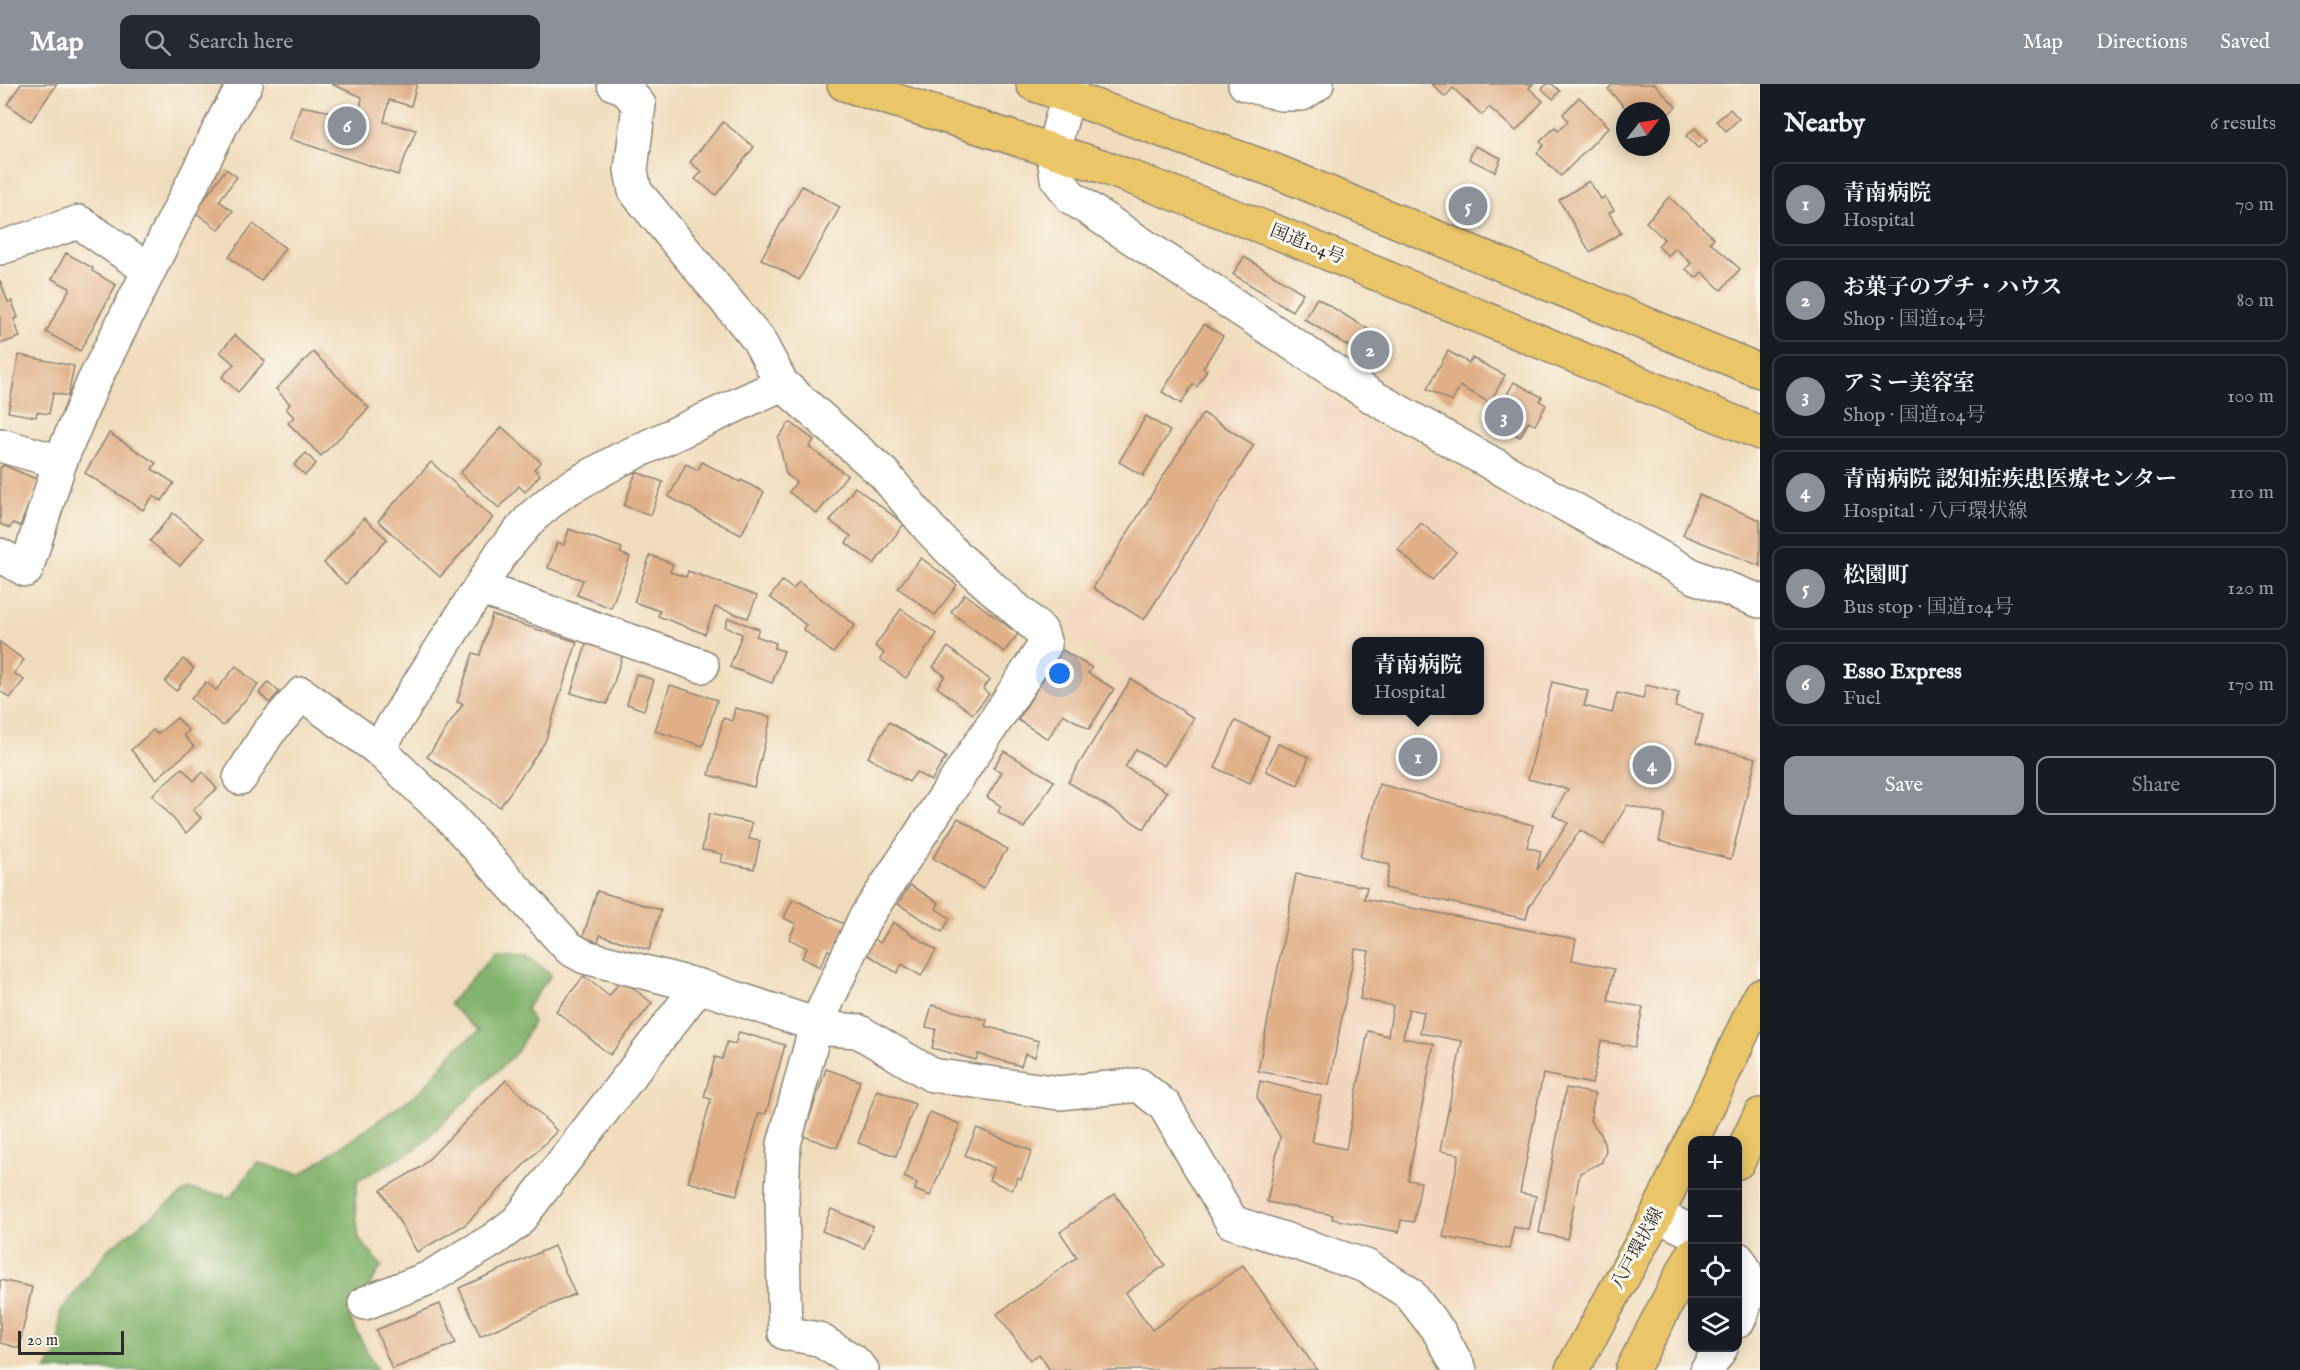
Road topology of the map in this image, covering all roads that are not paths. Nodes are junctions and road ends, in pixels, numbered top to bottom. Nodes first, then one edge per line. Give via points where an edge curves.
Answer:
1 (246, 84) edge
2 (614, 84) edge
3 (843, 84) edge
4 (1033, 84) edge
5 (1245, 84) edge
6 (1317, 84) edge
7 (1069, 89) edge
8 (1279, 89) edge
9 (1053, 151) junction
10 (0, 248) edge
11 (149, 270) junction
12 (1760, 371) edge
13 (782, 384) junction
14 (1760, 433) edge
15 (0, 446) edge
16 (60, 462) junction
17 (0, 555) edge
18 (480, 588) junction
19 (1760, 601) edge
20 (702, 666) dead end
21 (378, 749) junction
22 (240, 778) dead end
23 (699, 986) junction
24 (1760, 995) edge
25 (816, 1026) junction
26 (1760, 1115) edge
27 (1742, 1152) edge
28 (1657, 1215) junction
29 (1688, 1230) edge
30 (1688, 1263) edge
31 (1742, 1264) edge
32 (365, 1303) dead end
33 (1742, 1313) edge
34 (1718, 1352) edge
35 (862, 1370) edge
36 (1461, 1370) edge
37 (1572, 1370) edge
38 (1632, 1370) edge
39 (1707, 1370) edge

1 - 11 street
2 - 13 street via 624,87 639,105 631,170 634,191 758,339
3 - 9 main road, 国道104号
4 - 7 main road
5 - 8 street
6 - 8 street via 1302,94
7 - 9 street
7 - 12 main road
9 - 14 main road, 国道104号 via 1281,234
9 - 19 street via 1057,178 1072,198 1373,397 1695,577
10 - 11 street via 79,222
11 - 16 street via 107,352
13 - 18 street via 619,460 562,492 532,517 502,552
13 - 25 street via 884,474 928,528 1041,631 1045,645 864,920
15 - 16 street
16 - 17 street via 26,570
18 - 20 street
18 - 21 street
21 - 22 street via 302,694 268,733
21 - 23 street via 452,819 569,948 585,957
23 - 25 street
23 - 32 street via 516,1222 429,1278
24 - 28 main road, 八戸環状線
25 - 35 street via 784,1144 785,1332 818,1339
25 - 36 street via 858,1031 932,1075 1059,1093 1139,1084 1165,1106 1232,1222 1366,1266 1409,1293 1440,1333
26 - 27 main road
28 - 29 street
28 - 37 main road, 八戸環状線
30 - 38 main road
31 - 33 street via 1747,1282
34 - 39 street

